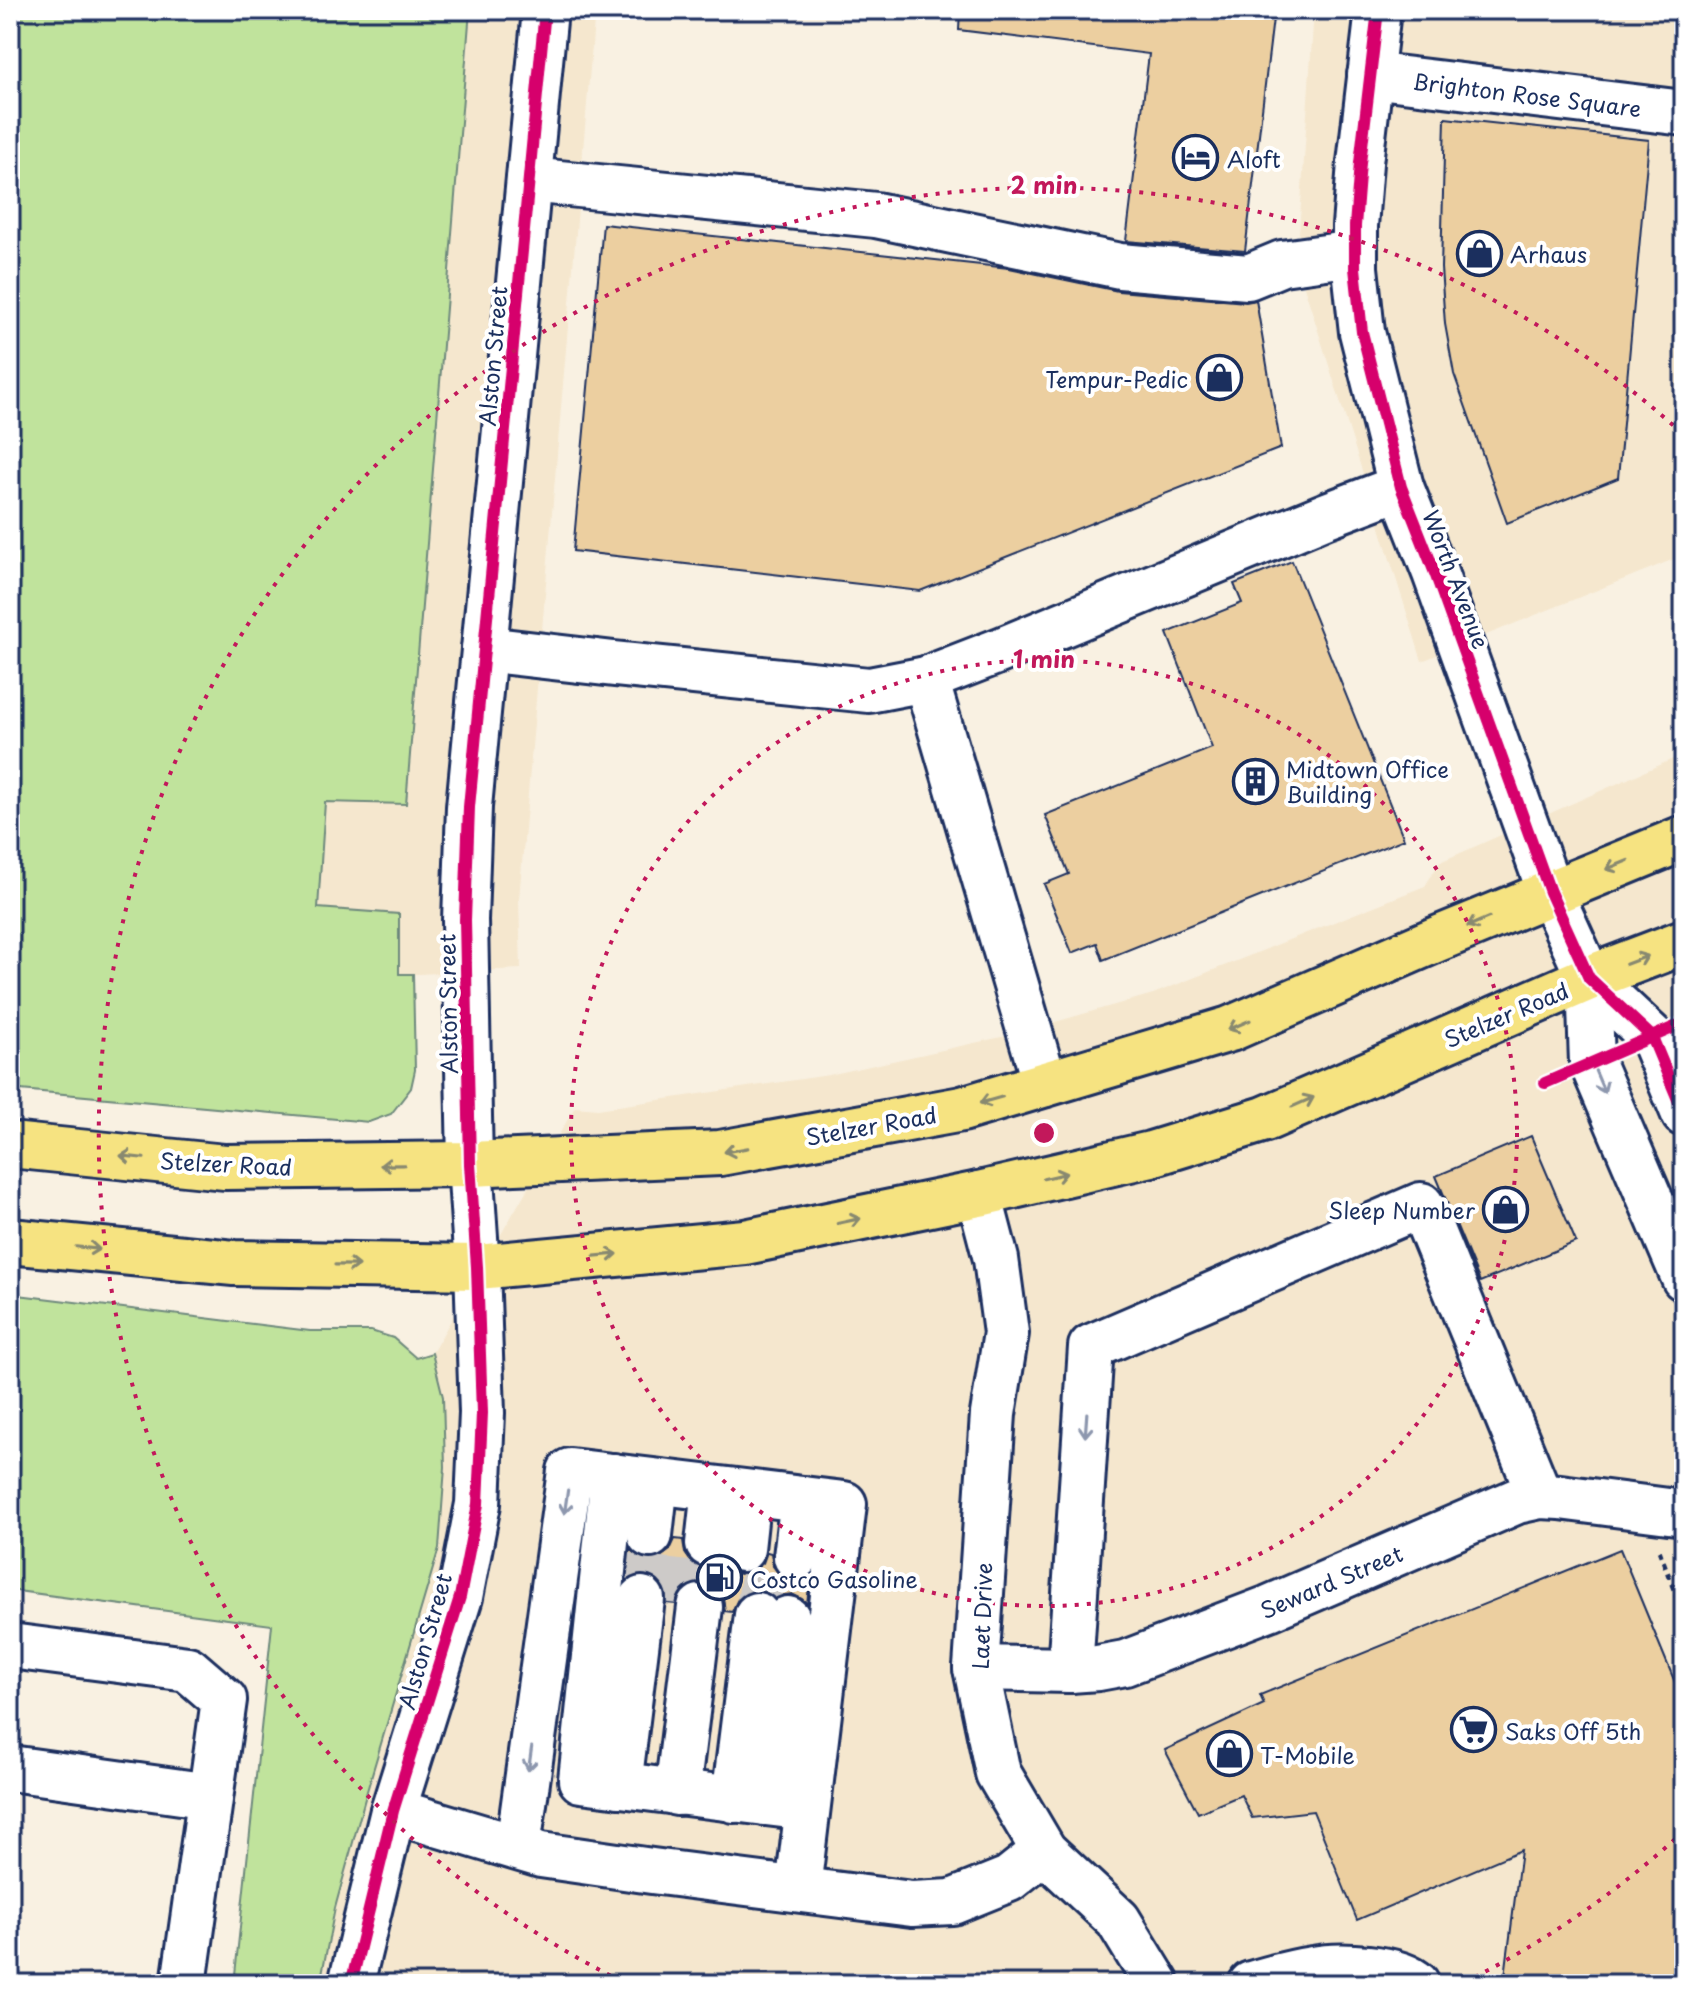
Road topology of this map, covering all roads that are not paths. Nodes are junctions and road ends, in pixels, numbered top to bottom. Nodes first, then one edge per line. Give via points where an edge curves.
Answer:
1 (545, 10) edge
2 (1378, 10) edge
3 (1370, 75) junction
4 (1684, 113) edge
5 (529, 180) junction
6 (1355, 253) junction
7 (1401, 487) junction
8 (484, 649) junction
9 (926, 679) junction
10 (1684, 838) edge
11 (1550, 892) junction
12 (1684, 942) edge
13 (1589, 978) junction
14 (1045, 1084) junction
15 (1684, 1114) edge
16 (10, 1145) edge
17 (470, 1164) junction
18 (979, 1194) junction
19 (10, 1241) edge
20 (477, 1267) junction
21 (1684, 1278) edge
22 (717, 1489) junction
23 (1540, 1496) junction
24 (1676, 1520) edge
25 (724, 1546) junction
26 (716, 1609) junction
27 (10, 1646) edge
28 (976, 1668) junction
29 (1070, 1670) junction
30 (10, 1768) edge
31 (210, 1796) junction
32 (706, 1796) junction
33 (393, 1811) junction
34 (518, 1847) junction
35 (1044, 1851) junction
36 (798, 1889) junction
37 (1278, 1981) edge
38 (184, 1984) edge
39 (351, 1984) edge
40 (1157, 1984) edge
41 (1417, 1984) edge

1 - 5 street, Alston Street
2 - 3 street, Worth Avenue
3 - 4 street, Brighton Rose Square
3 - 6 street, Worth Avenue
5 - 6 street via 876,215 1120,266 1248,277 1282,263
5 - 8 street, Alston Street
6 - 7 street, Worth Avenue via 1362,332
7 - 9 street
7 - 11 street, Worth Avenue
8 - 9 street via 869,690
8 - 17 street, Alston Street via 465,920
9 - 14 street
10 -> 11 main road, Stelzer Road
11 - 13 street, Worth Avenue
11 -> 14 main road, Stelzer Road via 1230,1029
13 -> 12 main road, Stelzer Road
13 - 15 street, Worth Avenue via 1652,1037
18 -> 13 main road, Stelzer Road via 1151,1154 1265,1119
13 -> 21 street, Worth Avenue via 1592,1063
14 -> 17 main road, Stelzer Road via 962,1109 720,1153
17 -> 16 main road, Stelzer Road via 225,1167
17 - 20 street, Alston Street
20 -> 18 main road, Stelzer Road via 745,1242
18 - 28 street, Laet Drive via 996,1259 1006,1333 993,1414
19 -> 20 main road, Stelzer Road via 234,1263
20 - 33 street, Alston Street via 482,1413 478,1504 460,1597
22 - 25 street
22 - 25 street
22 - 25 street
22 - 25 street
22 - 32 street via 581,1780
22 - 32 street via 844,1504
22 -> 34 street via 570,1471
23 - 24 street, Seward Street
23 - 29 street, Seward Street via 1517,1501 1157,1652 1125,1663
23 -> 29 street via 1421,1205 1091,1347
26 - 32 street
26 - 32 street
26 - 32 street
27 - 31 street via 188,1669 224,1700
28 - 29 street, Seward Street
28 - 35 street, Laet Drive via 998,1773
30 - 31 street
31 - 38 street
32 - 36 street
33 - 34 street
33 - 39 street, Alston Street
34 - 36 street via 541,1855
35 - 36 street via 1009,1879 952,1902 912,1904
35 - 40 street, Laet Drive via 1118,1920
37 - 41 street via 1316,1968 1373,1968 1402,1974

